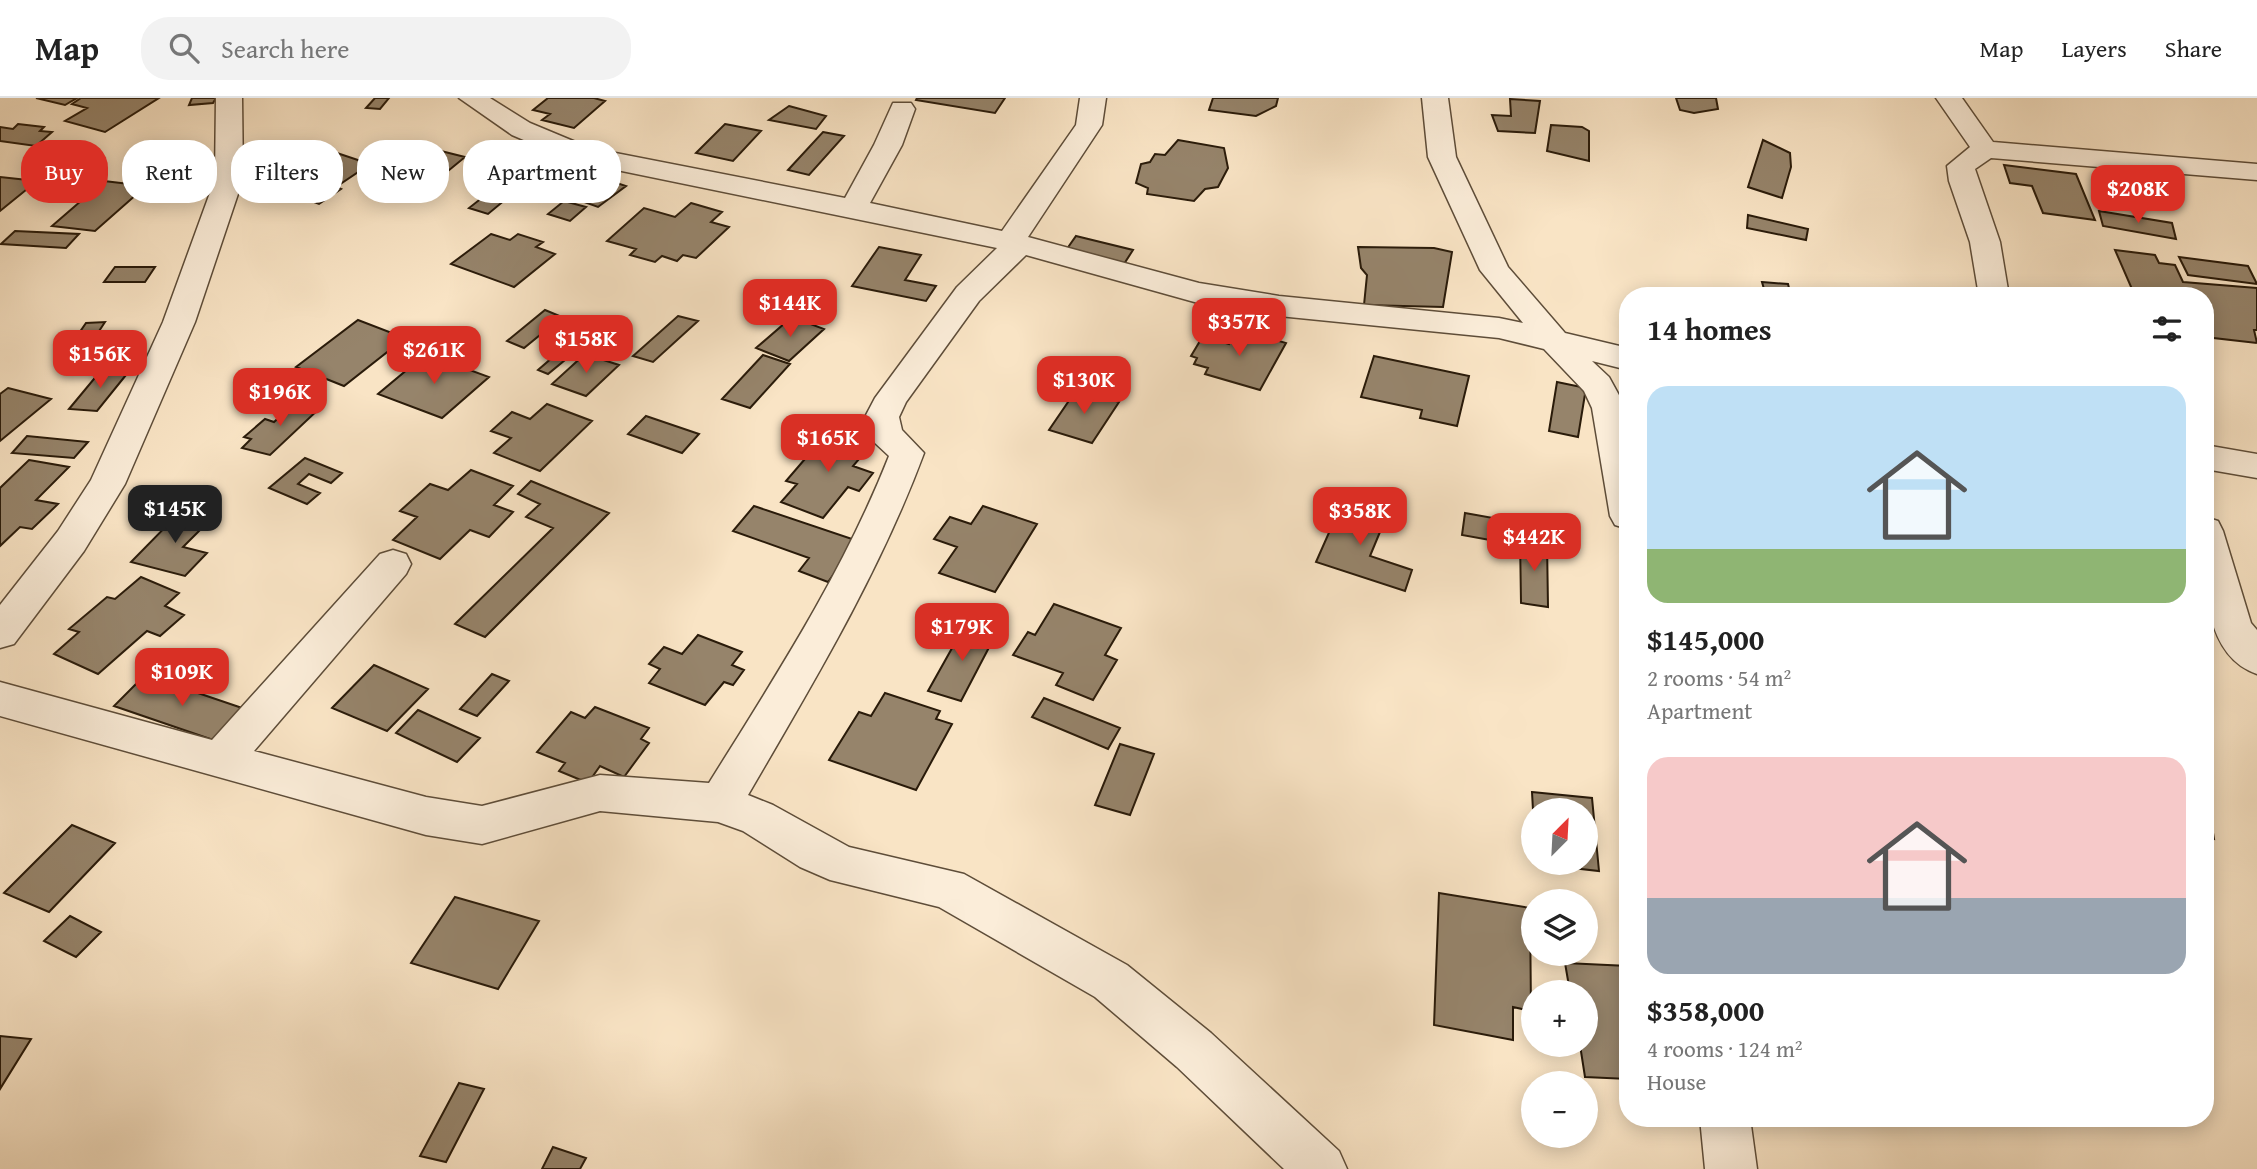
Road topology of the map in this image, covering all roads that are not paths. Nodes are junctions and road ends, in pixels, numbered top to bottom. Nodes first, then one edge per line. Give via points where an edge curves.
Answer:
1 (229, 98) edge
2 (472, 98) edge
3 (1093, 98) edge
4 (1435, 98) edge
5 (1949, 98) edge
6 (902, 109) dead end
7 (1985, 149) junction
8 (2257, 172) edge
9 (854, 208) junction
10 (1016, 242) junction
11 (1992, 287) edge
12 (1555, 342) junction
13 (1619, 357) edge
14 (2214, 459) edge
15 (1619, 465) edge
16 (2257, 466) edge
17 (2214, 561) edge
18 (393, 564) dead end
19 (0, 633) edge
20 (2257, 657) edge
21 (0, 699) edge
22 (220, 760) junction
23 (719, 803) junction
24 (1726, 1127) edge
25 (1321, 1169) edge
26 (1731, 1169) edge

1 - 19 street via 229,179 180,322 107,484 64,551
2 - 9 street via 521,129 583,155
3 - 10 street via 1089,125
4 - 12 street via 1442,157 1495,270
5 - 7 street
6 - 9 street
7 - 8 street
7 - 11 street via 1961,166 1985,242
9 - 10 street
10 - 12 street via 1198,293 1279,306 1499,328
10 - 23 street via 983,275 891,398 881,418 887,435 906,453 899,475 858,569
12 - 13 street
12 - 15 street via 1597,385 1609,408
14 - 16 street
17 - 20 street via 2234,629
18 - 22 street
21 - 22 street
22 - 23 street via 426,816 482,825 600,793
23 - 25 street via 758,818 846,866 948,889 1111,981 1194,1050
24 - 26 street

